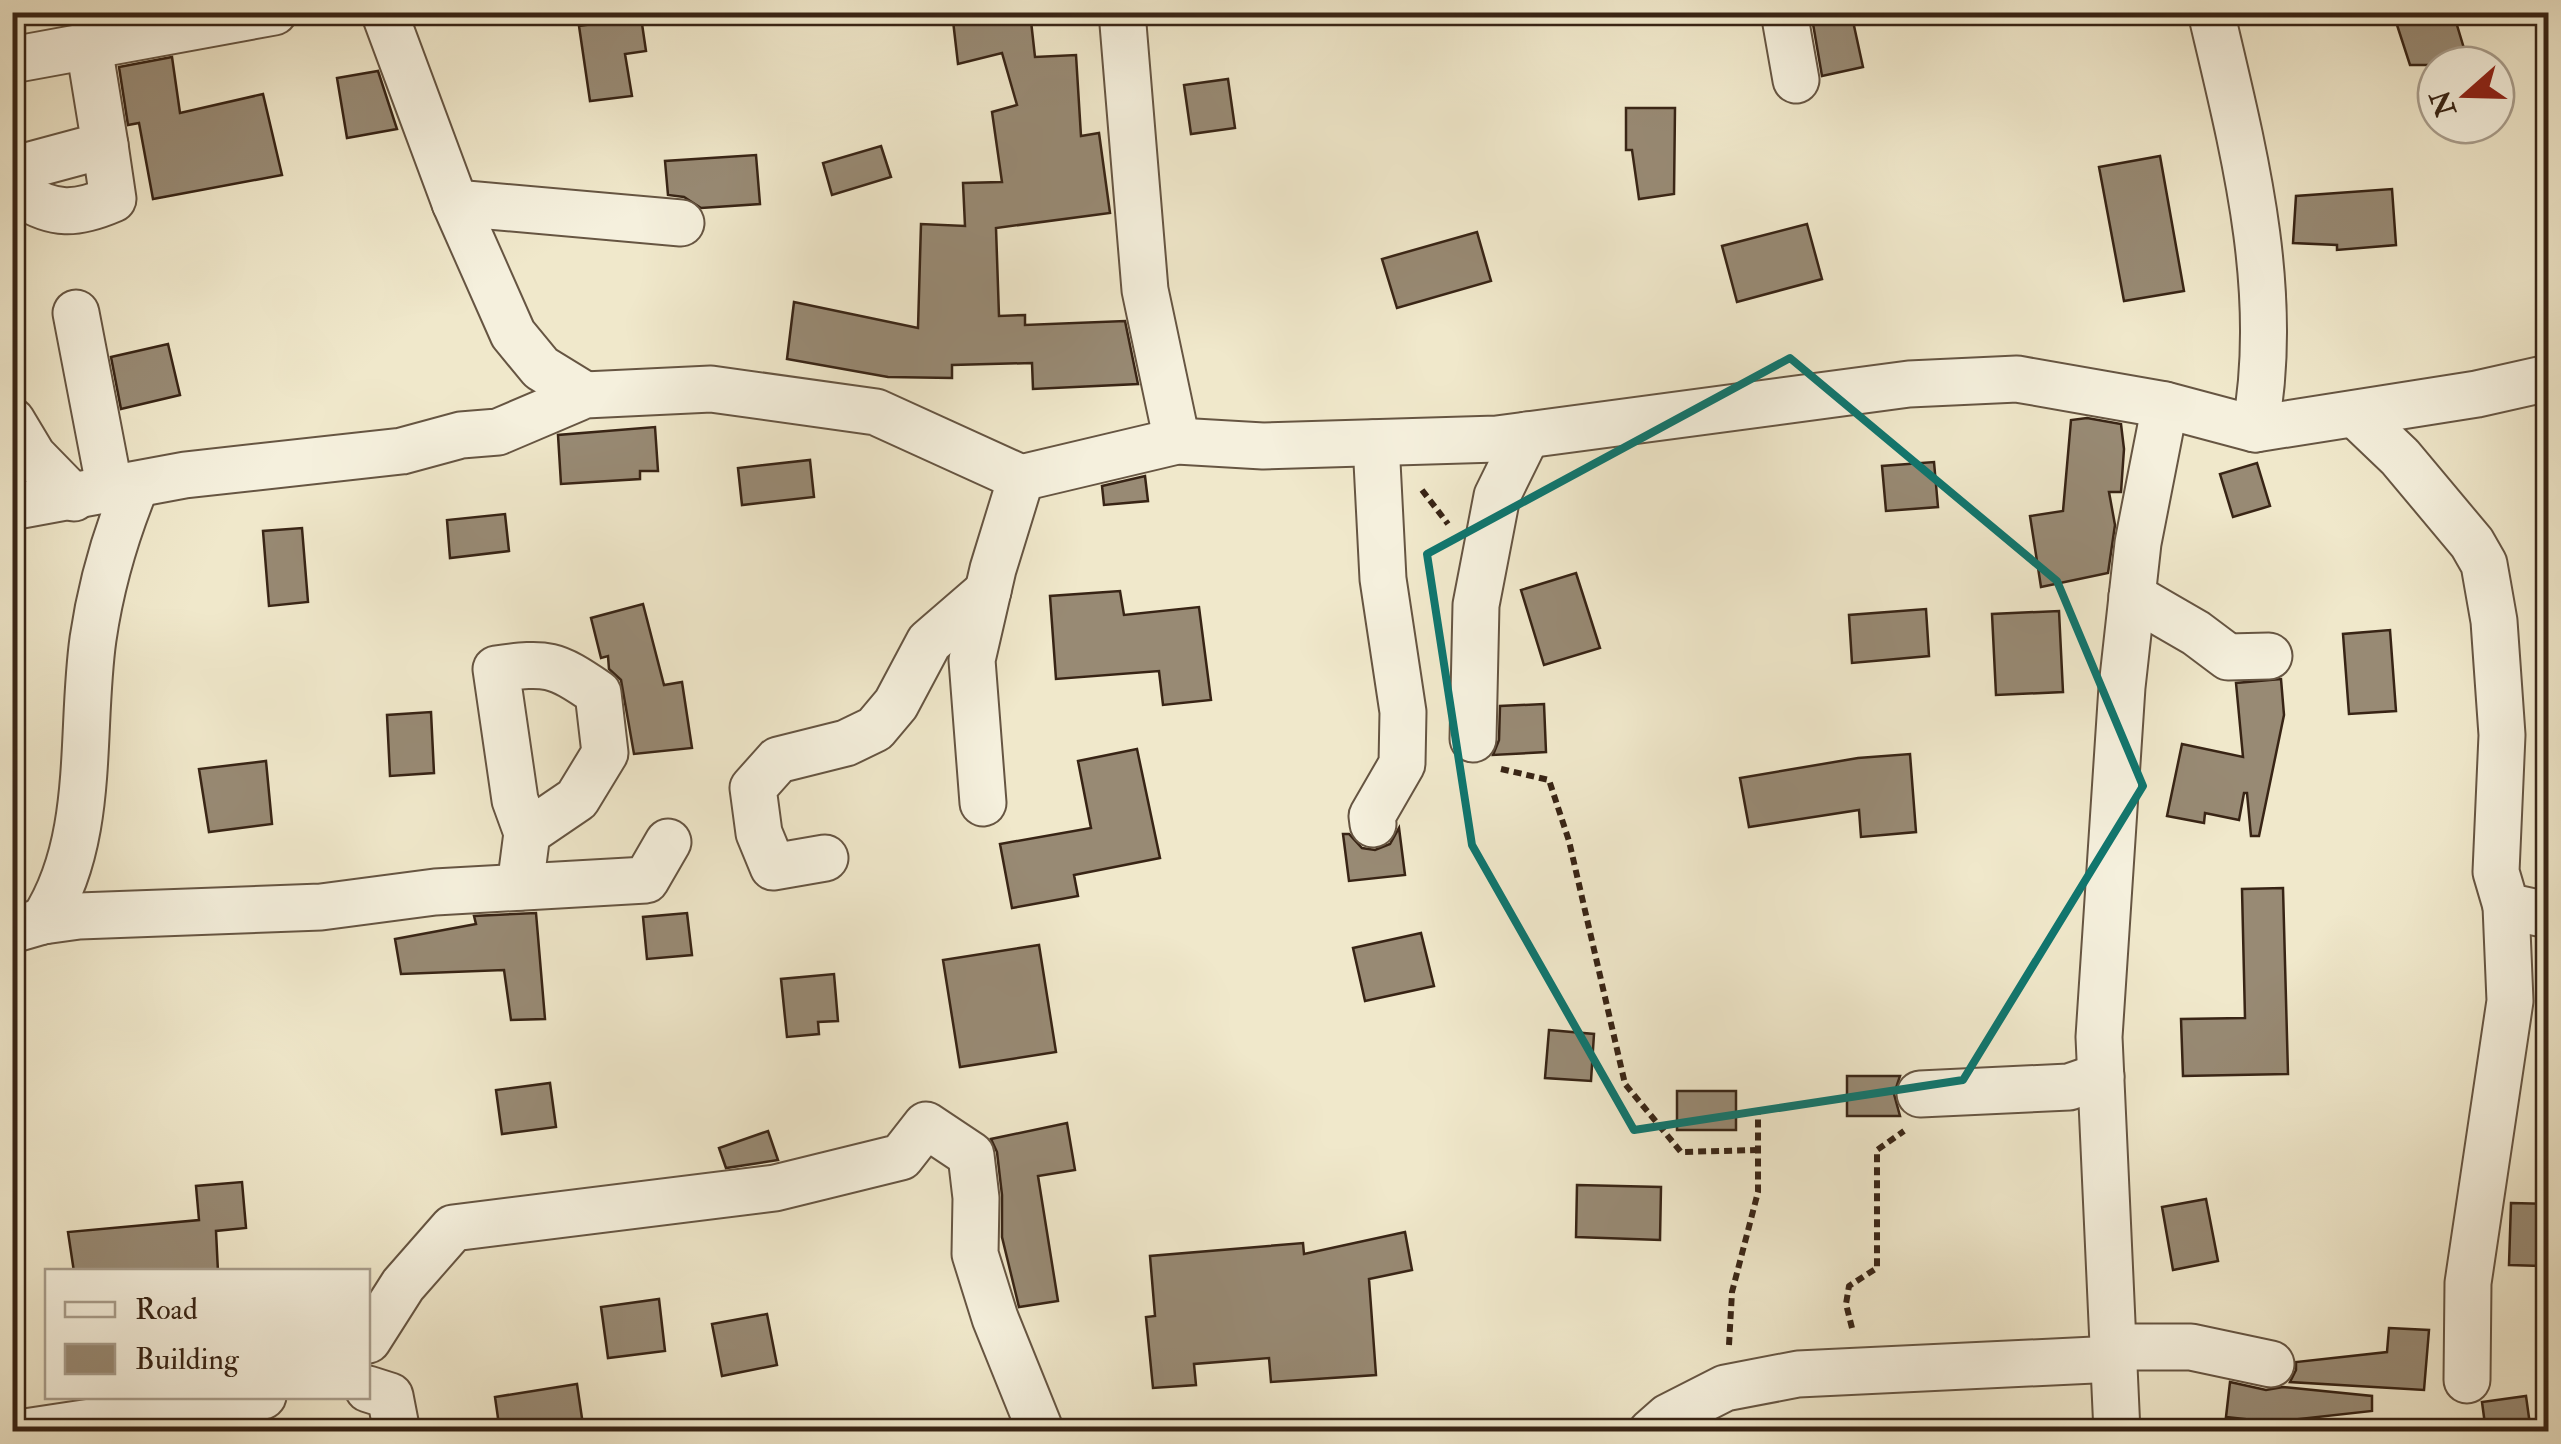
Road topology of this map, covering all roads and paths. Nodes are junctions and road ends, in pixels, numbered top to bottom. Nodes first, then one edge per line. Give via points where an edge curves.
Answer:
1 (274, 12) edge
2 (384, 12) edge
3 (1122, 12) edge
4 (1784, 12) edge
5 (2211, 12) edge
6 (89, 47) junction
7 (12, 60) edge
8 (1796, 80) dead end
9 (106, 145) junction
10 (16, 192) edge
11 (455, 203) junction
12 (681, 223) dead end
13 (76, 313) dead end
14 (2548, 378) edge
15 (585, 395) junction
16 (2164, 406) junction
17 (2355, 414) junction
18 (12, 421) edge
19 (2255, 429) junction
20 (1526, 435) junction
21 (1176, 441) junction
22 (1375, 453) junction
23 (1021, 478) junction
24 (106, 491) junction
25 (12, 507) edge
26 (1480, 587) junction
27 (988, 591) junction
28 (2132, 596) junction
29 (2268, 656) dead end
30 (1472, 738) joint
31 (983, 804) dead end
32 (1373, 824) dead end
33 (527, 832) dead end
34 (668, 842) dead end
35 (825, 858) dead end
36 (520, 887) junction
37 (2527, 911) edge
38 (28, 925) edge
39 (2100, 1076) junction
40 (1920, 1094) joint
41 (1758, 1112) dead end
42 (1759, 1150) junction
43 (370, 1337) edge
44 (2114, 1353) junction
45 (2270, 1364) dead end
46 (1857, 1371) junction
47 (2467, 1380) dead end
48 (1736, 1386) junction
49 (370, 1390) edge
50 (243, 1399) edge
51 (25, 1432) edge
52 (397, 1432) edge
53 (1041, 1432) edge
54 (1650, 1432) edge
55 (2117, 1432) edge

1 - 6 street
2 - 11 street
3 - 21 street via 1145,290
4 - 8 street
5 - 19 street via 2254,210 2263,385
6 - 7 street
6 - 9 street
9 - 10 street via 27,166
9 - 10 street via 113,199 87,211 45,210
11 - 12 street
11 - 15 street via 513,334 541,368
13 - 24 street
14 - 17 street
15 - 23 street via 712,389 876,412
15 - 24 street via 498,432
16 - 19 street
16 - 20 street via 2017,380 1927,384
16 - 28 street
17 - 19 street
17 - 37 street via 2400,458 2484,564 2502,734 2496,872
18 - 24 street via 33,456
20 - 22 street
20 - 26 street via 1497,496
21 - 22 street
21 - 23 street
22 - 26 path via 1410,476 1454,531
22 - 32 street via 1383,579 1403,712 1402,764
23 - 27 street
24 - 25 street
24 - 38 street via 111,546 93,638 77,840 58,898
26 - 30 street
27 - 31 street via 972,660
27 - 35 street via 929,642 876,729 778,760 753,788 772,867
28 - 29 street via 2228,657
28 - 39 street
30 - 42 path via 1474,759 1549,780 1624,1084 1681,1152
33 - 36 street
34 - 36 street via 646,880
36 - 38 street
37 - 47 street via 2468,1283
39 - 40 street via 2069,1087
39 - 44 street
40 - 46 path via 1912,1125 1877,1150 1876,1268 1849,1286 1846,1304
41 - 42 path
42 - 48 path via 1758,1192 1732,1292 1728,1341
43 - 53 street via 403,1285 453,1228 775,1188 900,1157 926,1126 971,1155 975,1254
44 - 45 street via 2191,1347
44 - 46 street
44 - 55 street
46 - 48 street
48 - 54 street via 1668,1416
49 - 52 street via 390,1396
50 - 51 street

